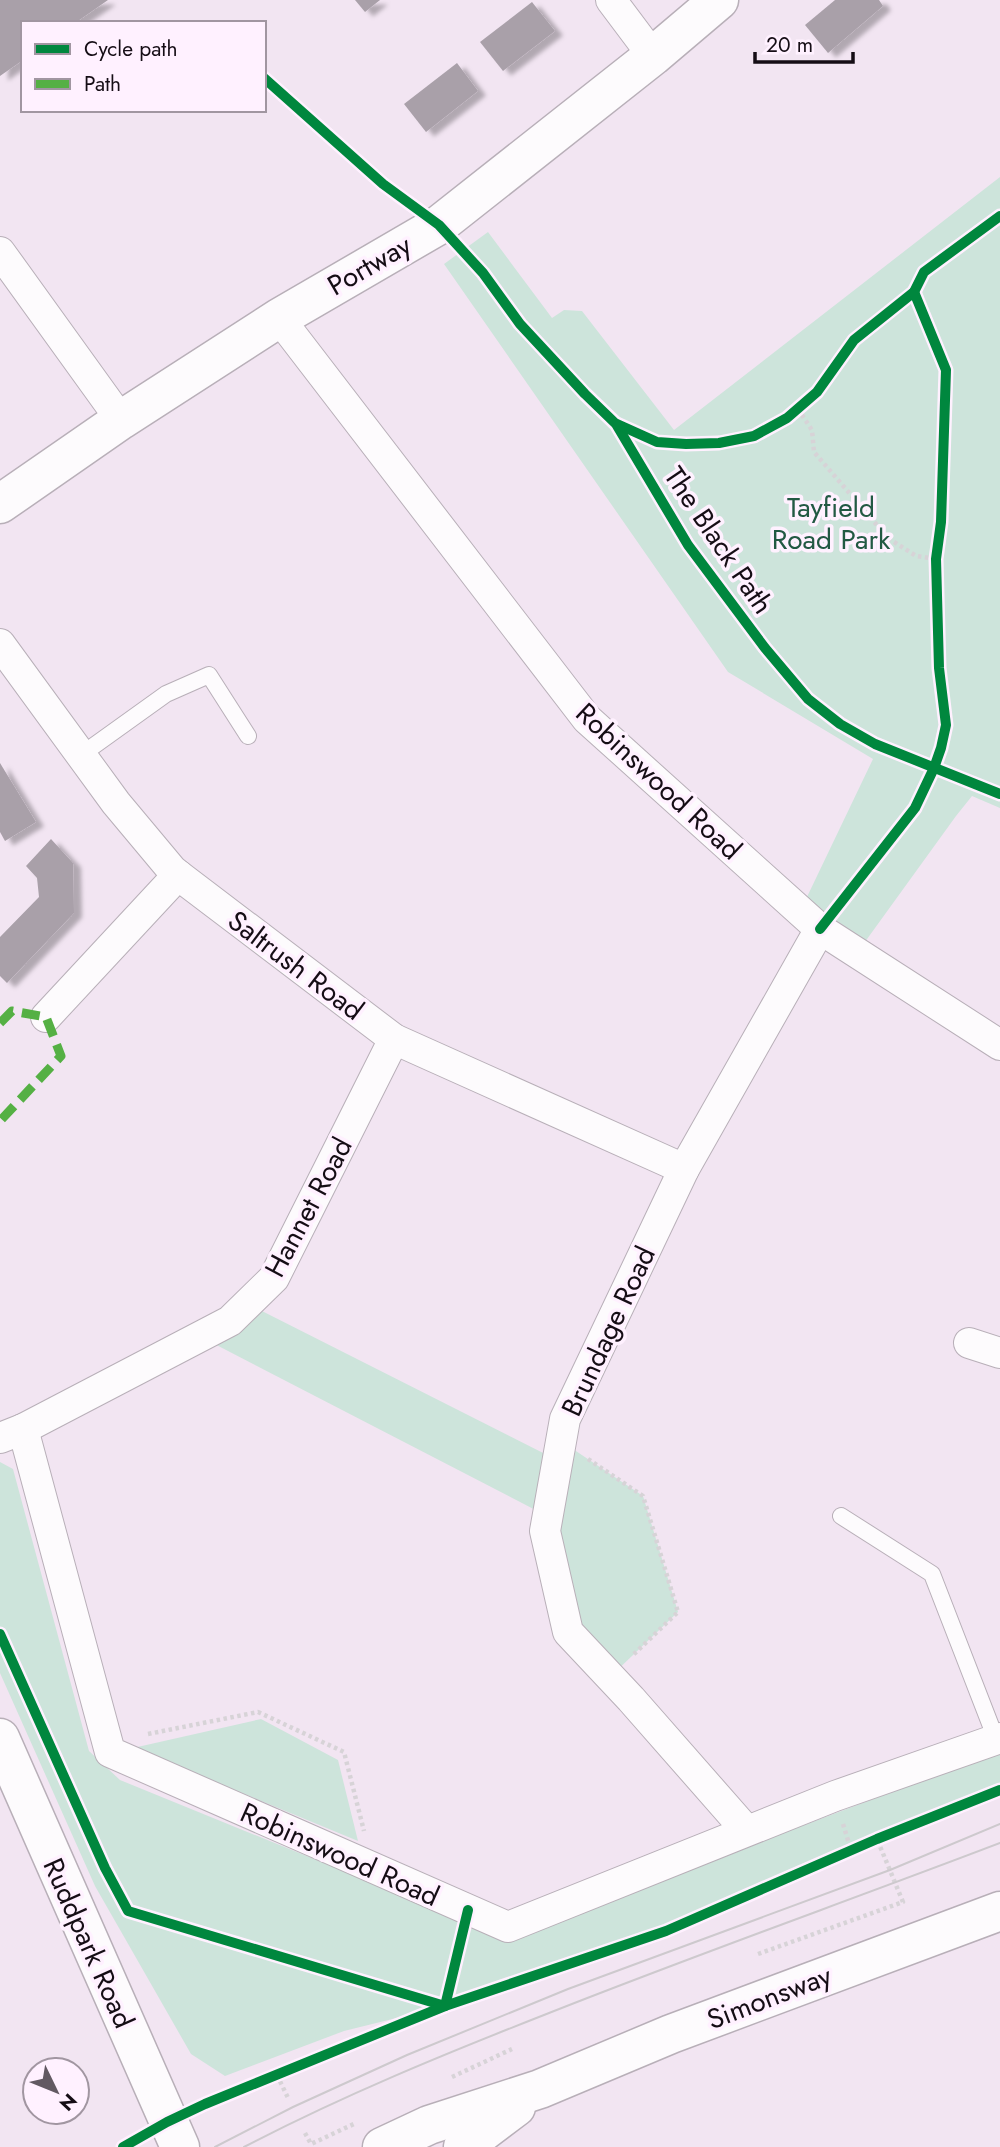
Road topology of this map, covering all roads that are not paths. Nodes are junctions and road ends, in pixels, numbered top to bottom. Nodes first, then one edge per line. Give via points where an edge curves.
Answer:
1 (611, 0) edge
2 (719, 0) edge
3 (653, 56) junction
4 (0, 252) edge
5 (279, 318) junction
6 (121, 421) junction
7 (0, 504) edge
8 (0, 644) edge
9 (248, 736) dead end
10 (81, 755) junction
11 (178, 875) junction
12 (820, 929) junction
13 (46, 1017) dead end
14 (394, 1039) junction
15 (1000, 1045) edge
16 (684, 1169) junction
17 (969, 1343) dead end
18 (1000, 1353) edge
19 (11, 1434) edge
20 (841, 1516) dead end
21 (0, 1738) edge
22 (998, 1738) edge
23 (746, 1830) junction
24 (1000, 1911) edge
25 (540, 2089) junction
26 (180, 2147) edge
27 (382, 2147) edge
28 (463, 2147) edge

1 - 3 street
2 - 3 street, Portway
3 - 5 street, Portway via 439,225
4 - 6 street
5 - 6 street, Portway
5 - 12 street, Robinswood Road via 587,719
6 - 7 street, Portway
8 - 10 street, Saltrush Road
9 - 10 lane via 209,675 166,694
10 - 11 street, Saltrush Road
11 - 13 street
11 - 14 street, Saltrush Road
12 - 15 street, Robinswood Road
12 - 16 street, Brundage Road
14 - 16 street, Saltrush Road
14 - 19 street, Hannet Road via 274,1278 230,1321
16 - 23 street, Brundage Road via 565,1419 545,1531 568,1632
17 - 18 street
19 - 23 street, Robinswood Road via 110,1752 508,1927
20 - 22 lane via 932,1574
21 - 26 street, Ruddpark Road
22 - 23 street, Robinswood Road
24 - 25 street, Simonsway via 671,2034
25 - 27 street, Simonsway via 429,2125
25 - 28 street, Simonsway

